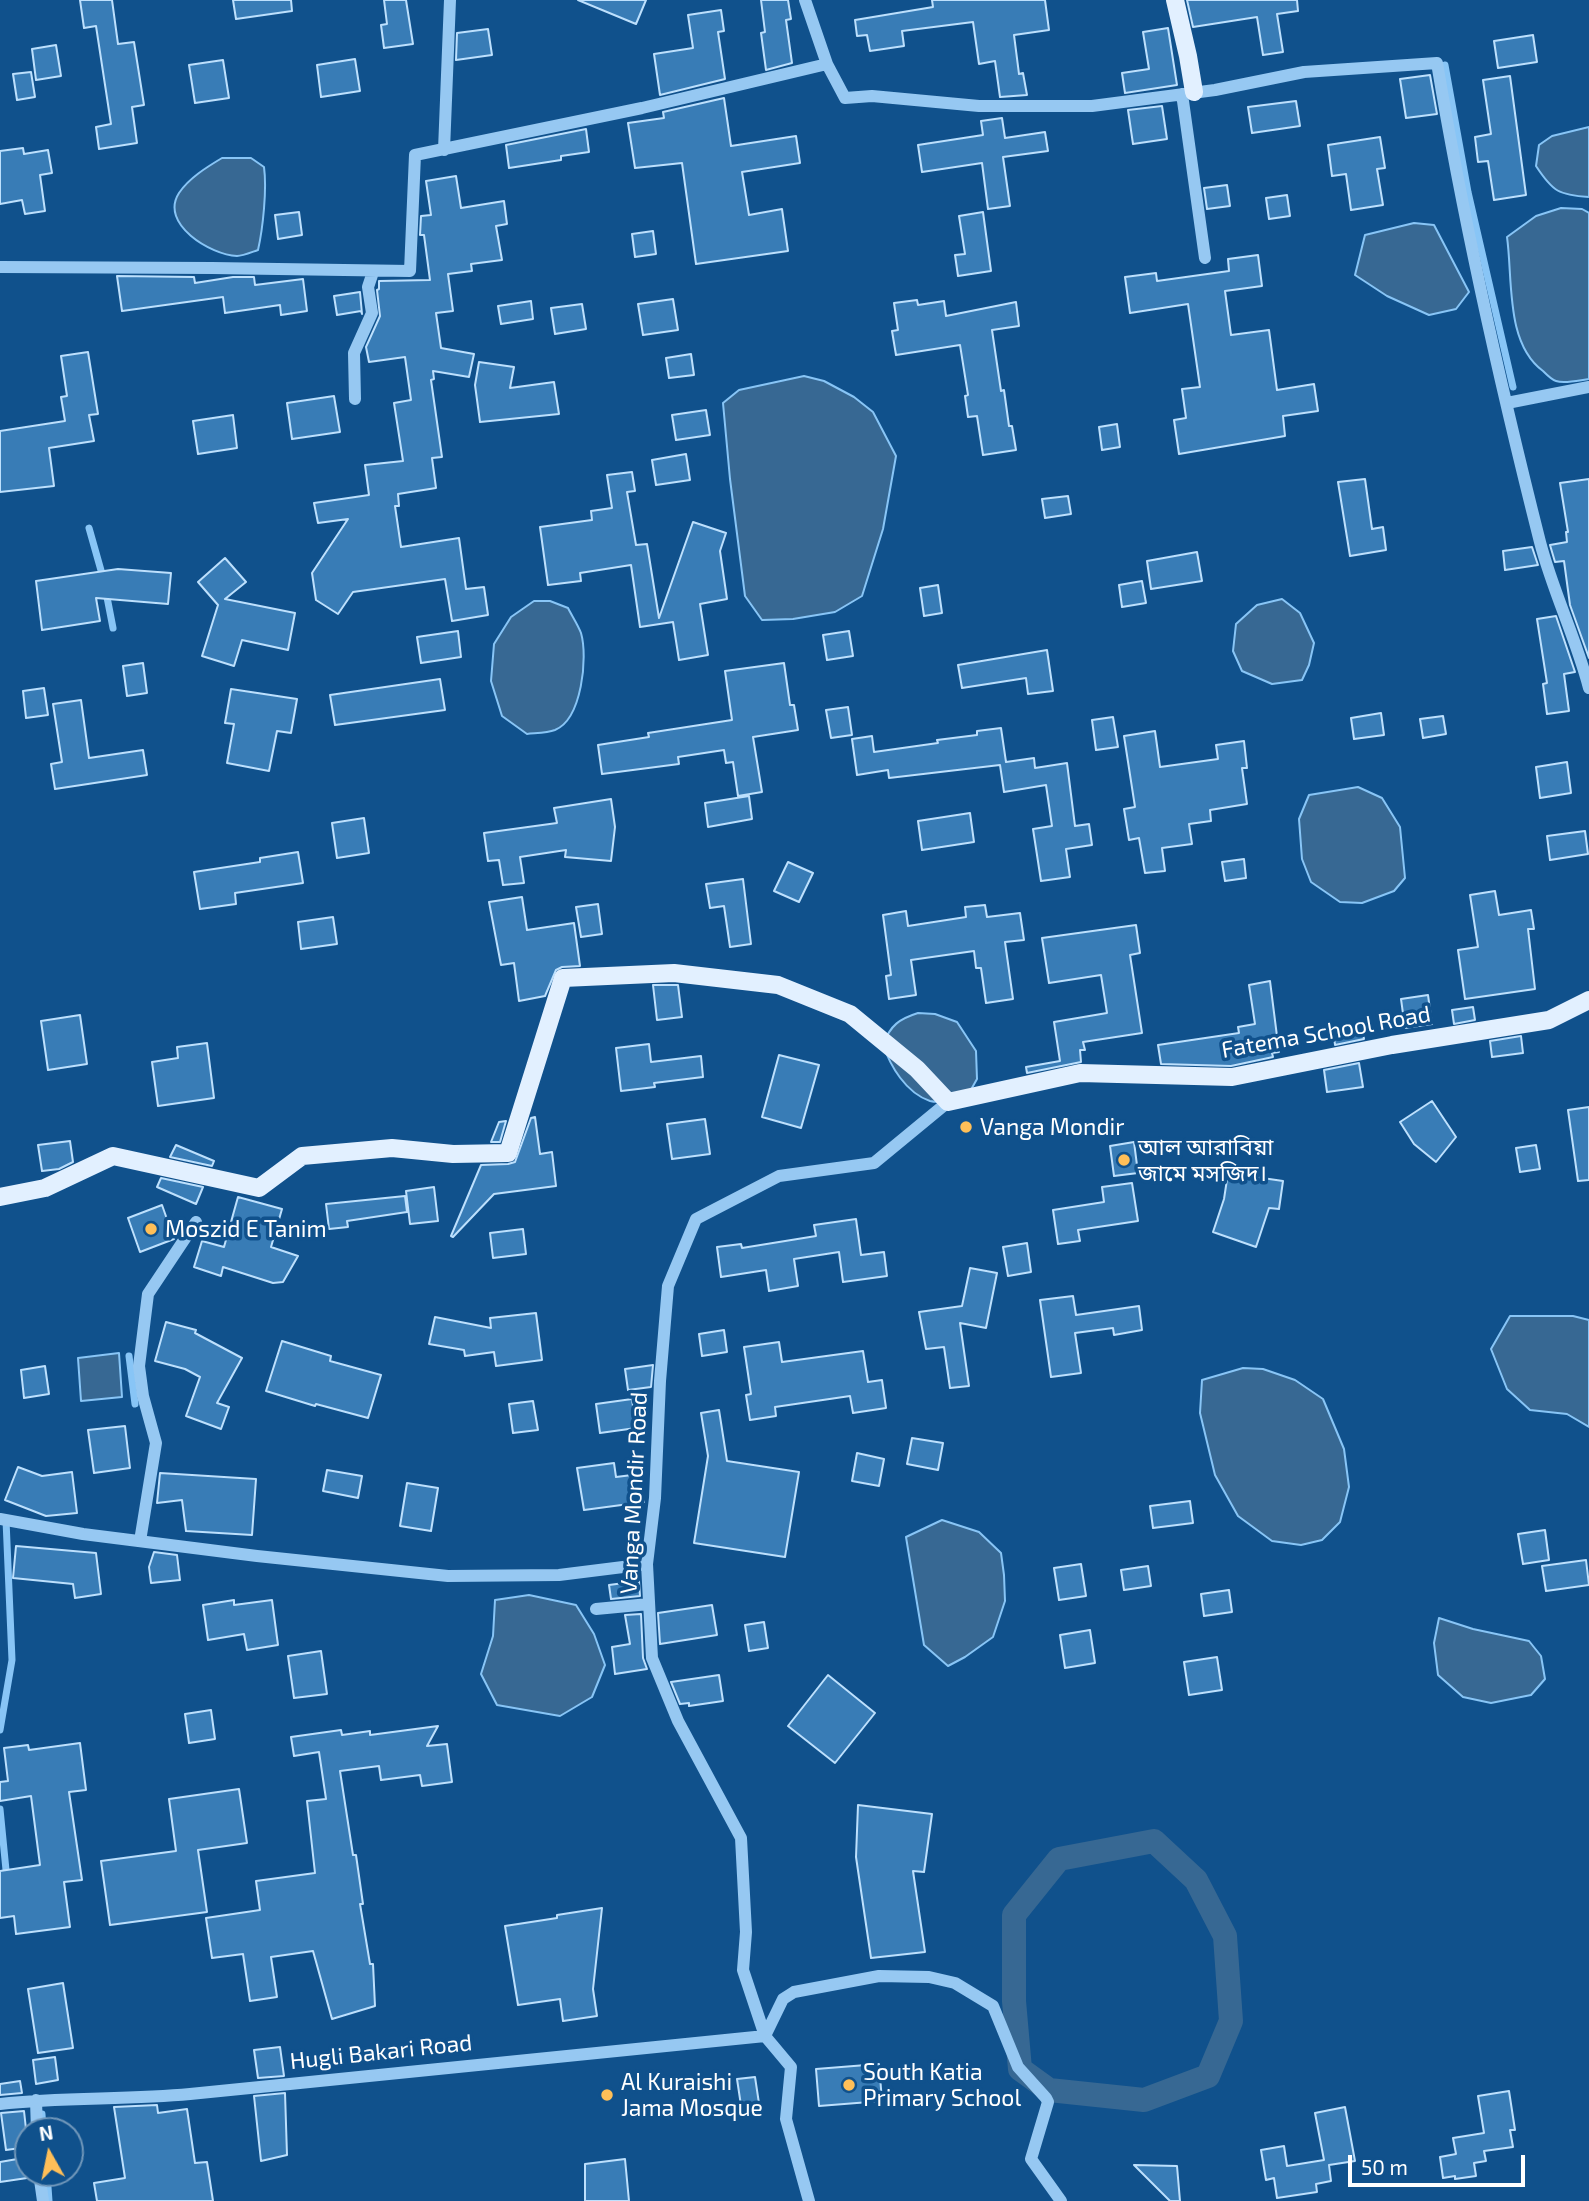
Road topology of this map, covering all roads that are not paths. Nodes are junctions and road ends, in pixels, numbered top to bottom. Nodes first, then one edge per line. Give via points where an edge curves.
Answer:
1 (450, 0) edge
2 (805, 0) edge
3 (1175, 0) edge
4 (827, 64) junction
5 (1188, 93) junction
6 (444, 150) junction
7 (1205, 258) dead end
8 (0, 267) edge
9 (373, 272) junction
10 (1589, 387) edge
11 (355, 399) dead end
12 (1507, 403) junction
13 (1589, 688) edge
14 (1589, 1000) edge
15 (948, 1101) junction
16 (0, 1197) edge
17 (196, 1222) dead end
18 (0, 1519) edge
19 (140, 1541) junction
20 (647, 1564) junction
21 (649, 1604) junction
22 (596, 1609) dead end
23 (765, 2036) junction
24 (36, 2100) junction
25 (0, 2104) edge
26 (37, 2117) edge
27 (809, 2201) edge
28 (1061, 2201) edge

1 - 6 street
2 - 4 street
3 - 5 main road via 1188,56
4 - 5 street via 845,98 1079,106
4 - 6 street
5 - 7 street
5 - 12 street via 1304,72 1437,63 1457,180
6 - 9 street via 415,155 410,271
8 - 9 street
9 - 11 street via 368,287 372,313 354,353
10 - 12 street
12 - 13 street via 1541,545
14 - 15 main road, Fatema School Road via 1549,1020 1232,1077 1080,1073
15 - 16 main road via 850,1014 778,985 674,973 563,978 508,1153 391,1148 302,1156 260,1188 113,1156 45,1188
15 - 20 street, Vanga Mondir Road via 874,1163 779,1176 696,1219 668,1286
17 - 19 street via 148,1294 139,1366 156,1443
18 - 19 street
19 - 20 street via 448,1576 559,1575
20 - 21 street, Vanga Mondir Road
21 - 22 street
21 - 23 street, Vanga Mondir Road via 652,1658 678,1721 741,1838 746,1932 743,1970
23 - 24 street, Hugli Bakari Road via 186,2095
23 - 27 street via 791,2067 786,2119
23 - 28 street via 783,1999 794,1992 879,1976 929,1977 955,1983 993,2006 1018,2067 1048,2102 1031,2159
24 - 25 street, Hugli Bakari Road
24 - 26 street

